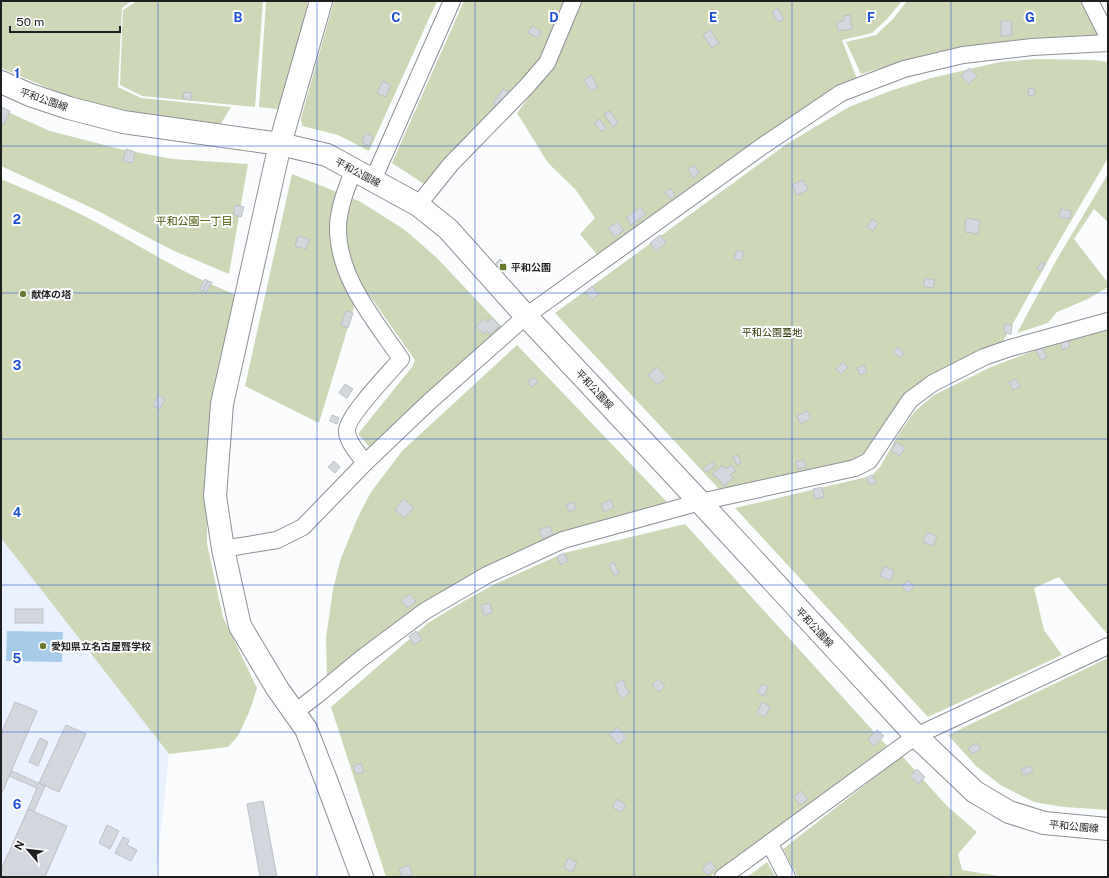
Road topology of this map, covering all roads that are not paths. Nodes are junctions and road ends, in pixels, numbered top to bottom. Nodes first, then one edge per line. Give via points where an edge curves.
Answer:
1 (321, 1) edge
2 (452, 1) edge
3 (573, 1) edge
4 (1090, 1) edge
5 (1108, 37) edge
6 (1108, 43) edge
7 (1, 82) edge
8 (280, 144) junction
9 (354, 170) junction
10 (373, 180) junction
11 (418, 205) junction
12 (526, 316) junction
13 (1108, 322) edge
14 (365, 463) junction
15 (700, 502) junction
16 (222, 549) junction
17 (1108, 646) edge
18 (295, 712) junction
19 (916, 736) junction
20 (1108, 829) edge
21 (770, 844) junction
22 (362, 877) edge
23 (723, 877) edge
24 (786, 877) edge

1 - 8 street
2 - 10 street
3 - 11 street via 547,63 451,164
4 - 5 street
6 - 12 street via 963,54 904,69 841,93 764,145
7 - 8 street, 平和公園線 via 63,106 123,122
8 - 9 street, 平和公園線 via 327,155
8 - 16 street via 222,404 215,496
9 - 10 street, 平和公園線
9 - 14 street via 343,199 338,224 339,248 348,275 364,304 401,359 353,415 346,430 348,438
10 - 11 street, 平和公園線
11 - 12 street, 平和公園線 via 448,230
12 - 14 street
12 - 15 street, 平和公園線
13 - 15 street via 984,357 932,383 910,400 869,461 855,468
14 - 16 street via 303,527 277,540
15 - 18 street via 563,540 487,575 425,611
15 - 19 street, 平和公園線
16 - 18 street via 240,626 277,688
17 - 19 street
18 - 22 street via 306,729
19 - 20 street, 平和公園線 via 975,792 1009,812 1044,823
19 - 21 street
21 - 23 street
21 - 24 street

